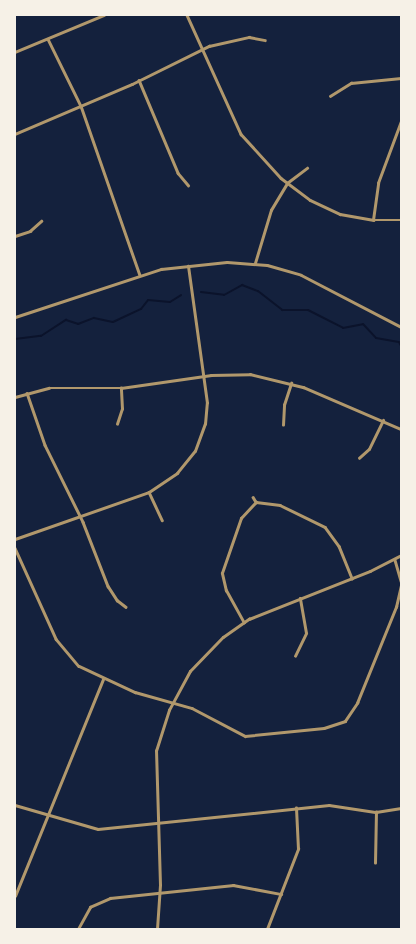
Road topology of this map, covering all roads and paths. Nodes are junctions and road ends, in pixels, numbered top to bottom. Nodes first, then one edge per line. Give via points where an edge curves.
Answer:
1 (104, 15) edge
2 (188, 15) edge
3 (48, 39) junction
4 (265, 40) dead end
5 (202, 49) junction
6 (15, 52) edge
7 (401, 78) edge
8 (139, 80) junction
9 (330, 96) dead end
10 (81, 106) junction
11 (401, 121) edge
12 (15, 134) edge
13 (307, 168) dead end
14 (287, 183) junction
15 (188, 185) dead end
16 (373, 220) junction
17 (401, 220) edge
18 (41, 221) dead end
19 (15, 236) edge
20 (255, 264) junction
21 (187, 265) junction
22 (140, 275) junction
23 (15, 316) edge
24 (401, 327) edge
25 (203, 376) junction
26 (291, 383) junction
27 (121, 388) junction
28 (27, 393) junction
29 (15, 397) edge
30 (383, 420) junction
31 (118, 424) dead end
32 (284, 426) dead end
33 (401, 429) edge
34 (359, 458) dead end
35 (149, 492) junction
36 (253, 498) dead end
37 (256, 502) junction
38 (80, 516) junction
39 (162, 520) dead end
40 (15, 539) edge
41 (15, 548) edge
42 (401, 555) edge
43 (395, 560) junction
44 (352, 578) junction
45 (401, 581) edge
46 (401, 586) edge
47 (300, 598) junction
48 (126, 607) dead end
49 (244, 623) junction
50 (295, 656) dead end
51 (103, 680) junction
52 (172, 702) junction
53 (15, 805) edge
54 (296, 808) junction
55 (401, 808) edge
56 (376, 812) junction
57 (49, 813) junction
58 (158, 823) junction
59 (375, 863) dead end
60 (160, 892) junction
61 (281, 894) junction
62 (15, 896) edge
63 (78, 929) edge
64 (157, 929) edge
65 (267, 929) edge

1 - 3 street
2 - 5 street
3 - 6 street
3 - 10 street
4 - 5 street via 249,37 227,39
5 - 8 street
5 - 14 street via 241,134
7 - 9 street via 351,83
8 - 10 street
8 - 15 street via 178,173
10 - 12 street
10 - 22 street
11 - 16 street via 378,183
13 - 14 street
14 - 16 street via 325,208
14 - 20 street via 264,227
16 - 17 street
18 - 19 street via 30,231
20 - 21 street
20 - 24 street via 301,276
21 - 22 street
21 - 25 street
22 - 23 street
25 - 26 street via 250,374
25 - 27 street
25 - 35 street via 207,403 201,438 177,473
26 - 30 street
26 - 32 street via 284,405
27 - 28 street via 49,388
27 - 31 street via 122,409
28 - 29 street
28 - 38 street via 45,445
30 - 33 street
30 - 34 street via 369,449
35 - 38 street
35 - 39 street
36 - 37 street
37 - 44 street via 280,505 324,527 339,546
37 - 49 street via 241,518 222,573 226,591
38 - 40 street
38 - 48 street via 112,594
41 - 51 street via 62,648 79,666
42 - 43 street
43 - 44 street
43 - 45 street
44 - 47 street
46 - 52 street via 396,607 357,703 345,720 337,725 244,736 192,708
47 - 49 street
47 - 50 street via 306,632
49 - 52 street via 204,654
51 - 52 street
51 - 57 street
52 - 58 street via 156,751
53 - 57 street
54 - 56 street via 337,804
54 - 58 street
54 - 61 street via 298,849
55 - 56 street
56 - 59 street
57 - 58 street via 98,830
57 - 62 street
58 - 60 street
60 - 61 street via 233,885
60 - 63 street via 102,900 90,907
60 - 64 street
61 - 65 street

